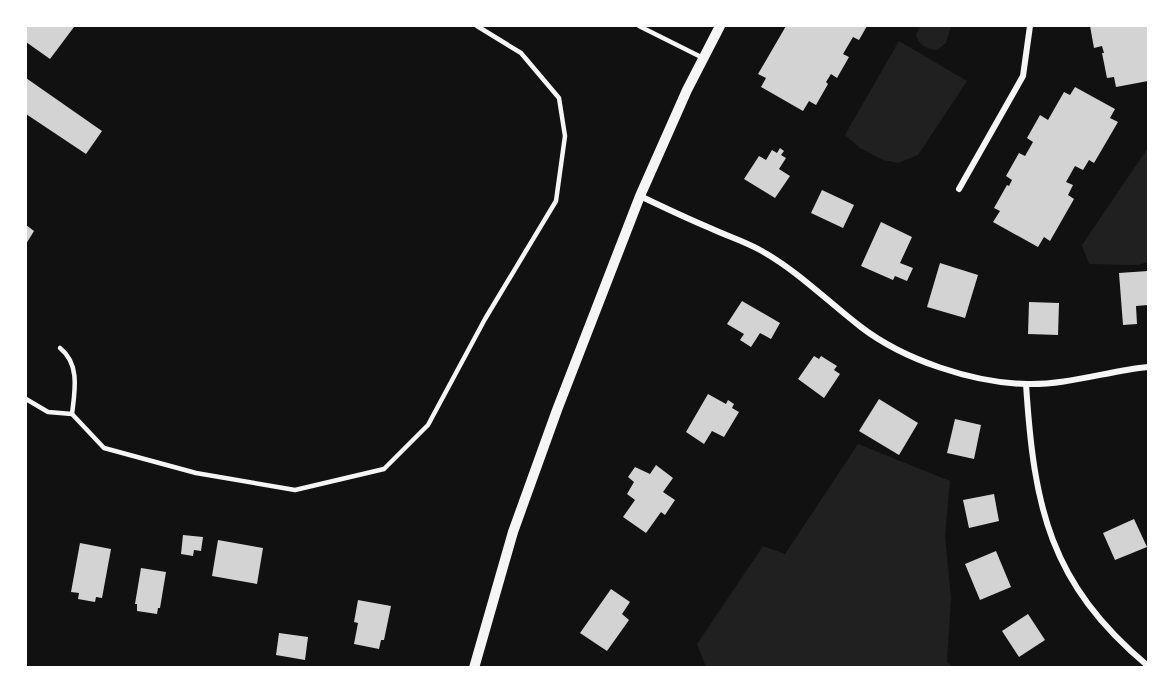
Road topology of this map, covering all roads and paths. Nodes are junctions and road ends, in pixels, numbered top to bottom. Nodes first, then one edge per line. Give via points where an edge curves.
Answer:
1 (477, 26) edge
2 (639, 26) edge
3 (720, 26) edge
4 (1029, 26) edge
5 (703, 58) junction
6 (959, 189) dead end
7 (640, 196) junction
8 (60, 348) dead end
9 (1149, 367) edge
10 (1026, 384) junction
11 (26, 399) edge
12 (72, 414) junction
13 (1149, 666) edge
14 (474, 668) edge

1 - 12 lane via 521,53 559,98 565,136 556,201 485,319 428,425 384,469 295,490 196,472 104,448
2 - 5 lane
3 - 5 street
4 - 6 street via 1023,76
5 - 7 street
7 - 10 street via 759,250 801,277 862,328 901,352 942,368
7 - 14 street via 532,475
8 - 12 lane via 69,355 76,381
9 - 10 street
10 - 13 street via 1040,501 1060,559 1101,621
11 - 12 lane via 48,412

